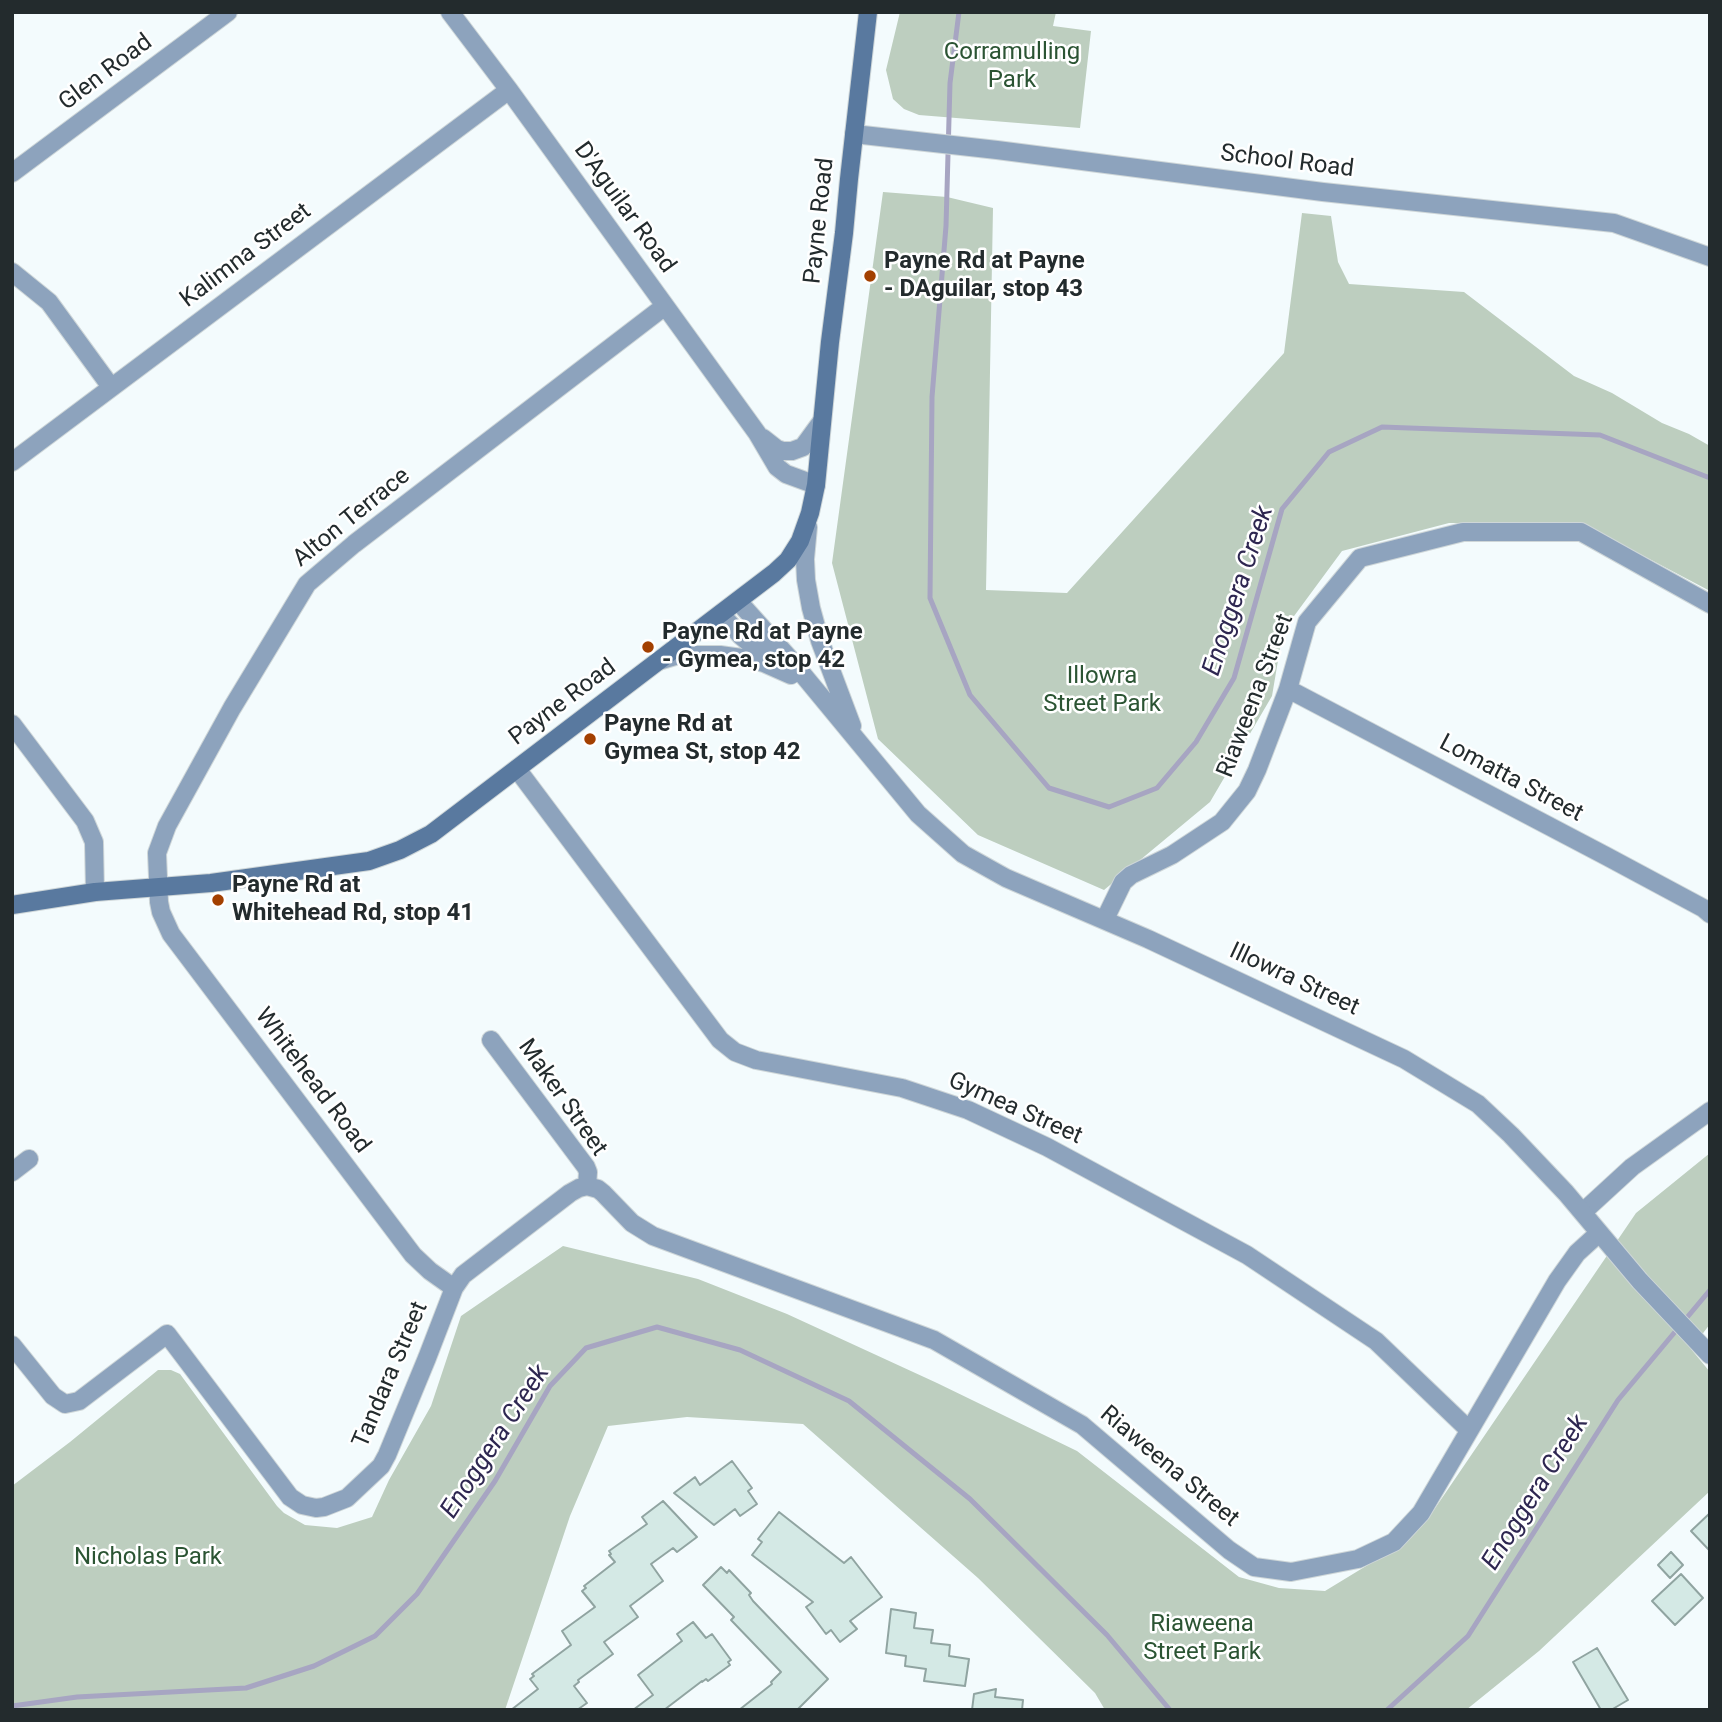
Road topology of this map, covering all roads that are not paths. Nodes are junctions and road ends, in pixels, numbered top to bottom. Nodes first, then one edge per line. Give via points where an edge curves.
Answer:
1 (228, 12) edge
2 (450, 12) edge
3 (868, 12) edge
4 (509, 90) junction
5 (854, 134) junction
6 (12, 173) edge
7 (1710, 257) edge
8 (12, 272) edge
9 (664, 306) junction
10 (111, 387) junction
11 (822, 421) junction
12 (757, 433) junction
13 (12, 462) edge
14 (816, 485) junction
15 (810, 513) junction
16 (738, 601) junction
17 (1710, 604) edge
18 (721, 614) junction
19 (658, 662) junction
20 (791, 675) junction
21 (1288, 689) junction
22 (824, 700) junction
23 (12, 724) edge
24 (860, 744) junction
25 (517, 769) junction
26 (158, 887) junction
27 (95, 892) junction
28 (12, 905) edge
29 (1710, 914) edge
30 (1105, 919) junction
31 (491, 1040) dead end
32 (1710, 1111) edge
33 (29, 1159) dead end
34 (12, 1172) edge
35 (587, 1186) junction
36 (1583, 1212) junction
37 (1599, 1233) junction
38 (454, 1288) junction
39 (12, 1345) edge
40 (1706, 1351) edge
41 (1469, 1430) junction

1 - 6 street, Glen Road
2 - 4 street, D'Aguilar Road
3 - 5 main road, Payne Road
4 - 9 street, D'Aguilar Road
4 - 10 street, Kalimna Street
5 - 7 street, School Road via 1614,223
5 - 11 main road, Payne Road
8 - 10 street via 49,302
9 - 12 street, D'Aguilar Road
9 - 26 street, Alton Terrace via 307,584 167,826 157,853
10 - 13 street, Kalimna Street
11 - 12 street, D'Aguilar Road via 803,447 792,451 777,449
11 - 14 main road, Payne Road
12 - 14 street, D'Aguilar Road via 777,467
14 - 15 main road, Payne Road
15 - 16 main road, Payne Road via 788,560
15 - 24 street via 805,559 811,608
16 - 18 main road, Payne Road
16 - 22 street, Illowra Street
17 - 21 street, Riaweena Street via 1581,532 1463,532 1360,558 1307,622
18 - 19 main road, Payne Road
18 - 20 street, Illowra Street
19 - 20 street via 679,655 720,655 756,661
19 - 25 main road, Payne Road
20 - 22 street, Illowra Street
21 - 29 street, Lomatta Street
21 - 30 street, Riaweena Street via 1258,770 1236,806 1223,822 1199,838 1131,875
22 - 24 street, Illowra Street
23 - 27 street via 85,821 94,842
24 - 30 street, Illowra Street via 918,814 963,854 1006,878
25 - 26 main road, Payne Road via 431,834 369,861
25 - 41 street, Gymea Street via 720,1040 735,1052 902,1088 968,1110 1047,1147 1247,1255 1376,1341
26 - 27 main road, Payne Road
26 - 38 street, Whitehead Road via 170,934 413,1255
27 - 28 main road, Payne Road
30 - 36 street, Illowra Street via 1436,1078 1478,1104
31 - 35 street, Maker Street via 586,1167
32 - 36 street via 1632,1167
33 - 34 street
35 - 38 street, Tandara Street via 570,1193 474,1265
35 - 41 street, Riaweena Street via 598,1189 632,1223 653,1236 934,1340 1082,1424 1254,1567 1291,1572 1359,1559 1394,1542 1421,1513
36 - 37 street, Illowra Street
37 - 40 street, Illowra Street
37 - 41 street, Riaweena Street via 1557,1281
38 - 39 street, Tandara Street via 381,1466 347,1498 324,1507 302,1505 290,1497 167,1334 79,1401 65,1404 53,1396

